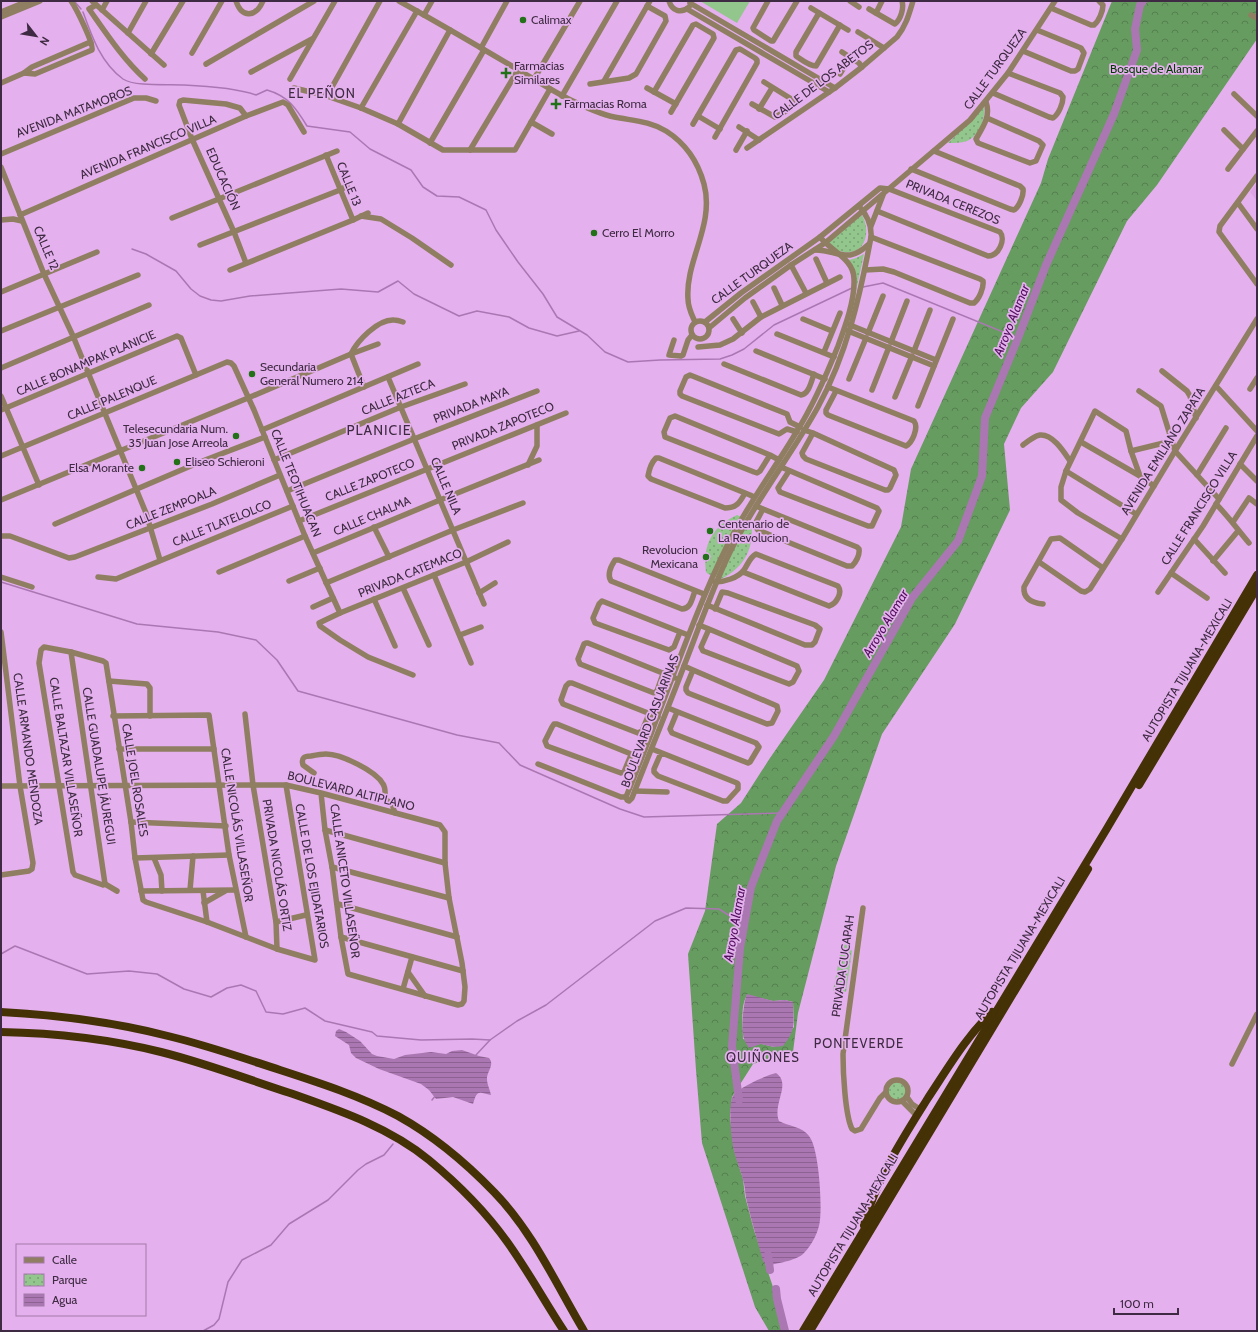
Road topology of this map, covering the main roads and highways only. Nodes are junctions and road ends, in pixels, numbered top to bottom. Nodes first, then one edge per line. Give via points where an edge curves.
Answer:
1 (1257, 576) edge
2 (1257, 588) edge
3 (1000, 1005) junction
4 (1, 1012) edge
5 (1, 1032) edge
6 (861, 1234) junction
7 (813, 1320) junction
8 (564, 1331) edge
9 (584, 1331) edge
10 (803, 1331) edge
11 (810, 1331) edge

1 - 3 highway, AUTOPISTA TIJUANA-MEXICALI
2 - 7 highway, AUTOPISTA TIJUANA-MEXICALI
3 - 6 highway, AUTOPISTA TIJUANA-MEXICALI
3 - 6 highway via 984,1019 960,1048 919,1113 880,1180 871,1199
4 - 9 highway via 87,1020 167,1036 345,1092 399,1117 447,1148 495,1192 527,1233
5 - 8 highway via 90,1038 161,1052 278,1089 383,1129 430,1160 478,1207 507,1242
6 - 7 highway, AUTOPISTA TIJUANA-MEXICALI
7 - 10 highway, AUTOPISTA TIJUANA-MEXICALI
7 - 11 highway, AUTOPISTA TIJUANA-MEXICALI

